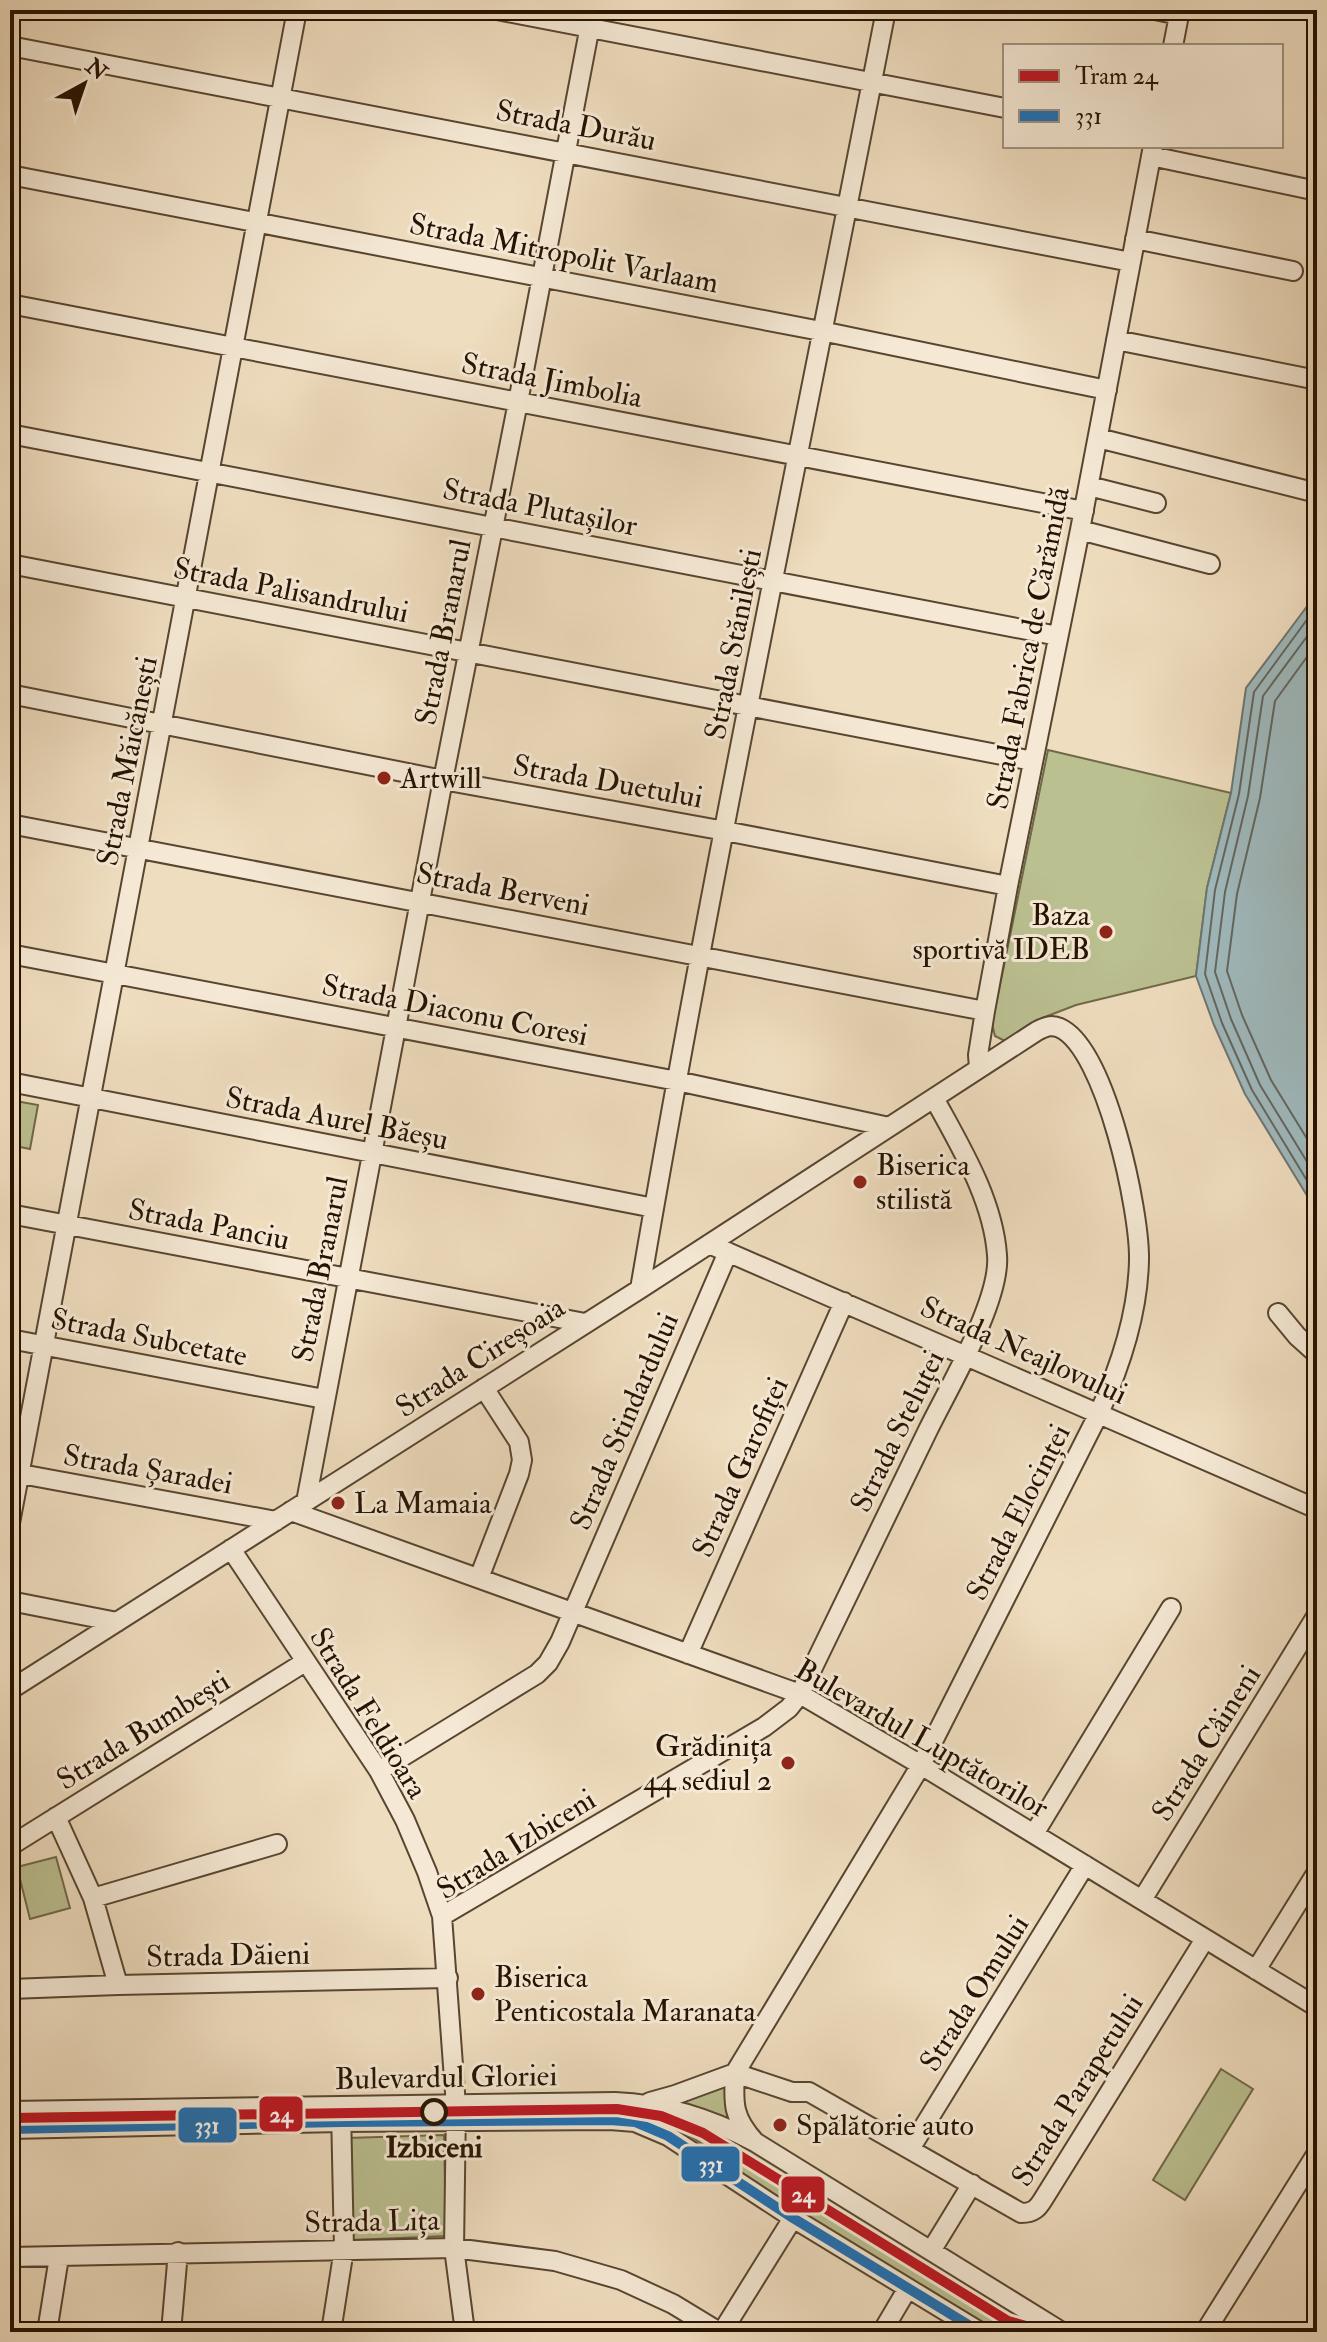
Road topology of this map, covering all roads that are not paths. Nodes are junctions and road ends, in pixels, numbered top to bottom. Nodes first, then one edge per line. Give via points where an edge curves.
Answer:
1 (297, 10) edge
2 (497, 10) edge
3 (886, 10) edge
4 (1155, 10) edge
5 (1180, 12) edge
6 (591, 19) edge
7 (1173, 44) edge
8 (10, 46) edge
9 (872, 83) junction
10 (280, 97) junction
11 (1003, 108) edge
12 (1152, 151) edge
13 (566, 152) junction
14 (10, 175) edge
15 (1317, 191) edge
16 (846, 206) junction
17 (257, 223) junction
18 (1135, 239) junction
19 (1131, 262) junction
20 (1293, 271) dead end
21 (542, 277) junction
22 (10, 304) edge
23 (821, 331) junction
24 (1121, 341) junction
25 (234, 348) junction
26 (1317, 380) edge
27 (1107, 390) junction
28 (518, 402) junction
29 (10, 434) edge
30 (1098, 438) junction
31 (797, 456) junction
32 (210, 473) junction
33 (1089, 486) junction
34 (1317, 493) edge
35 (1156, 503) dead end
36 (1084, 511) junction
37 (493, 527) junction
38 (1080, 530) junction
39 (10, 564) edge
40 (1210, 564) dead end
41 (774, 581) junction
42 (186, 598) junction
43 (1058, 636) junction
44 (468, 653) junction
45 (10, 694) edge
46 (750, 707) junction
47 (162, 725) junction
48 (1033, 761) junction
49 (443, 780) junction
50 (10, 824) edge
51 (725, 831) junction
52 (138, 849) junction
53 (1008, 886) junction
54 (420, 902) junction
55 (10, 954) edge
56 (701, 956) junction
57 (116, 974) junction
58 (985, 1011) junction
59 (396, 1027) junction
60 (979, 1068) junction
61 (677, 1081) junction
62 (10, 1082) edge
63 (91, 1098) junction
64 (934, 1098) junction
65 (889, 1127) junction
66 (371, 1153) junction
67 (654, 1208) junction
68 (10, 1214) edge
69 (67, 1225) junction
70 (709, 1244) junction
71 (728, 1252) junction
72 (347, 1279) junction
73 (640, 1289) junction
74 (844, 1302) junction
75 (1278, 1313) dead end
76 (585, 1323) junction
77 (10, 1339) edge
78 (44, 1346) junction
79 (1317, 1354) edge
80 (965, 1355) junction
81 (484, 1388) junction
82 (324, 1399) junction
83 (1099, 1413) junction
84 (15, 1472) edge
85 (1317, 1509) edge
86 (291, 1511) junction
87 (10, 1523) edge
88 (231, 1549) junction
89 (479, 1578) junction
90 (10, 1601) edge
91 (1171, 1608) dead end
92 (573, 1612) junction
93 (1317, 1615) edge
94 (117, 1622) junction
95 (688, 1654) junction
96 (305, 1662) junction
97 (10, 1690) edge
98 (800, 1694) junction
99 (921, 1765) junction
100 (379, 1771) junction
101 (56, 1817) junction
102 (1034, 1834) junction
103 (277, 1844) dead end
104 (10, 1846) edge
105 (1085, 1865) junction
106 (1317, 1872) edge
107 (93, 1898) junction
108 (1142, 1900) junction
109 (442, 1916) junction
110 (1205, 1939) junction
111 (1256, 1970) junction
112 (448, 1978) junction
113 (118, 1985) junction
114 (10, 1989) edge
115 (1317, 2007) edge
116 (735, 2073) junction
117 (643, 2103) junction
118 (10, 2111) edge
119 (456, 2114) junction
120 (341, 2115) junction
121 (635, 2122) junction
122 (10, 2129) edge
123 (755, 2142) junction
124 (910, 2149) junction
125 (1316, 2156) edge
126 (972, 2184) junction
127 (793, 2218) junction
128 (454, 2248) junction
129 (344, 2249) junction
130 (931, 2251) junction
131 (178, 2252) junction
132 (10, 2257) edge
133 (59, 2257) junction
134 (908, 2288) junction
135 (47, 2332) edge
136 (171, 2332) edge
137 (331, 2332) edge
138 (465, 2332) edge
139 (720, 2332) edge
140 (882, 2332) edge
141 (980, 2332) edge
142 (1062, 2332) edge
143 (1205, 2332) edge

1 - 10 street, Strada Măicănești
2 - 6 street
3 - 9 street, Strada Stănilești
4 - 5 street
5 - 7 street
6 - 9 street
6 - 13 street, Strada Branarul
8 - 10 street, Strada Durău
9 - 11 street
9 - 16 street, Strada Stănilești
10 - 13 street, Strada Durău
10 - 17 street, Strada Măicănești
12 - 15 street
12 - 18 street, Strada Fabrica de Cărămidă
13 - 16 street, Strada Durău
13 - 21 street, Strada Branarul
14 - 17 street, Strada Mitropolit Varlaam
16 - 19 street, Strada Durău
16 - 23 street, Strada Stănilești
17 - 21 street, Strada Mitropolit Varlaam
17 - 25 street, Strada Măicănești
18 - 19 street, Strada Fabrica de Cărămidă
18 - 20 street
19 - 24 street, Strada Fabrica de Cărămidă
21 - 23 street, Strada Mitropolit Varlaam
21 - 28 street, Strada Branarul
22 - 25 street, Strada Jimbolia
23 - 27 street, Strada Mitropolit Varlaam
23 - 31 street, Strada Stănilești
24 - 26 street
24 - 27 street, Strada Fabrica de Cărămidă
25 - 28 street, Strada Jimbolia
25 - 32 street, Strada Măicănești
27 - 30 street, Strada Fabrica de Cărămidă
28 - 31 street, Strada Jimbolia
28 - 37 street, Strada Branarul
29 - 32 street, Strada Plutașilor
30 - 33 street, Strada Fabrica de Cărămidă
30 - 34 street
31 - 36 street, Strada Jimbolia
31 - 41 street, Strada Stănilești
32 - 37 street, Strada Plutașilor
32 - 42 street, Strada Măicănești
33 - 35 street
33 - 36 street, Strada Fabrica de Cărămidă
36 - 38 street, Strada Fabrica de Cărămidă
37 - 41 street, Strada Plutașilor
37 - 44 street, Strada Branarul
38 - 40 street
38 - 43 street, Strada Fabrica de Cărămidă
39 - 42 street, Strada Palisandrului
41 - 43 street, Strada Plutașilor
41 - 46 street, Strada Stănilești
42 - 44 street, Strada Palisandrului
42 - 47 street, Strada Măicănești
43 - 48 street, Strada Fabrica de Cărămidă
44 - 46 street, Strada Palisandrului
44 - 49 street, Strada Branarul
45 - 47 street, Strada Duetului
46 - 48 street, Strada Palisandrului
46 - 51 street, Strada Stănilești
47 - 49 street, Strada Duetului
47 - 52 street, Strada Măicănești
48 - 53 street, Strada Fabrica de Cărămidă
49 - 51 street, Strada Duetului
49 - 54 street, Strada Branarul
50 - 52 street, Strada Berveni
51 - 53 street, Strada Duetului
51 - 56 street, Strada Stănilești
52 - 54 street, Strada Berveni
52 - 57 street, Strada Măicănești
53 - 58 street, Strada Fabrica de Cărămidă
54 - 56 street, Strada Berveni
54 - 59 street, Strada Branarul
55 - 57 street, Strada Diaconu Coresi
56 - 58 street, Strada Berveni
56 - 61 street, Strada Stănilești
57 - 59 street, Strada Diaconu Coresi
57 - 63 street, Strada Măicănești
58 - 60 street, Strada Fabrica de Cărămidă
59 - 61 street, Strada Diaconu Coresi
59 - 66 street, Strada Branarul
60 - 64 street, Strada Cireșoaia
60 - 83 street, Strada Elocinței via 1047,1026 1061,1029 1091,1066 1115,1129 1128,1172 1139,1258 1131,1325
61 - 65 street, Strada Diaconu Coresi
61 - 67 street, Strada Stănilești
62 - 63 street, Strada Aurel Băeșu
63 - 66 street, Strada Aurel Băeșu
63 - 69 street, Strada Măicănești
64 - 65 street, Strada Cireșoaia
64 - 80 street, Strada Steluței via 981,1191 997,1256 995,1287
65 - 70 street, Strada Cireșoaia
66 - 67 street, Strada Aurel Băeșu
66 - 72 street, Strada Branarul
67 - 73 street, Strada Stănilești
68 - 69 street, Strada Panciu
69 - 72 street, Strada Panciu
69 - 78 street, Strada Măicănești
70 - 71 street, Strada Neajlovului
70 - 73 street, Strada Cireșoaia
71 - 74 street, Strada Neajlovului
71 - 92 street, Strada Stindardului
72 - 76 street, Strada Panciu
72 - 82 street, Strada Branarul
73 - 76 street, Strada Cireșoaia
74 - 80 street, Strada Neajlovului
74 - 95 street, Strada Garofiței
75 - 79 street
76 - 81 street, Strada Cireșoaia
77 - 78 street, Strada Subcetate
78 - 82 street, Strada Subcetate
78 - 84 street, Strada Măicănești
80 - 83 street, Strada Neajlovului
80 - 98 street, Strada Steluței
81 - 86 street, Strada Cireșoaia
81 - 89 street via 519,1442 522,1460
82 - 86 street, Strada Branarul
83 - 85 street, Strada Neajlovului
83 - 99 street, Strada Elocinței
84 - 86 street, Strada Șaradei
84 - 87 street, Strada Măicănești
86 - 88 street, Strada Cireșoaia
86 - 89 street, Bulevardul Luptătorilor
88 - 94 street, Strada Cireșoaia
88 - 96 street, Strada Feldioara
89 - 92 street, Bulevardul Luptătorilor
90 - 94 street
91 - 102 street
92 - 95 street, Bulevardul Luptătorilor
92 - 100 street, Strada Stindardului via 555,1652 537,1674
93 - 108 street, Strada Câineni
94 - 97 street, Strada Cireșoaia
95 - 98 street, Bulevardul Luptătorilor
96 - 100 street, Strada Feldioara
96 - 101 street, Strada Bumbești
98 - 99 street, Bulevardul Luptătorilor
98 - 109 street, Strada Izbiceni via 752,1735
99 - 102 street, Bulevardul Luptătorilor
99 - 116 street, Strada Elocinței
100 - 109 street, Strada Feldioara via 405,1820
101 - 104 street, Strada Bumbești
101 - 107 street
102 - 105 street, Bulevardul Luptătorilor
103 - 107 street
105 - 108 street, Bulevardul Luptătorilor
105 - 124 street, Strada Omului
106 - 111 street
107 - 113 street
108 - 110 street, Bulevardul Luptătorilor
109 - 112 street, Strada Izbiceni
110 - 111 street, Bulevardul Luptătorilor
110 - 126 street, Strada Parapetului via 1037,2209 1021,2213
111 - 115 street, Bulevardul Luptătorilor
112 - 113 street, Strada Dăieni
112 - 119 street, Strada Izbiceni
113 - 114 street, Strada Dăieni
116 - 117 street
116 - 123 street via 734,2110
116 - 124 street, Strada Parapetului via 792,2092 809,2092
117 - 119 street, Bulevardul Gloriei
117 - 121 street
117 - 123 street via 699,2116
118 - 120 street, Bulevardul Gloriei
119 - 120 street, Bulevardul Gloriei
119 - 121 street, Bulevardul Gloriei
119 - 128 street, Strada Izbiceni
120 - 122 street, Bulevardul Gloriei
120 - 129 street
121 - 127 street via 668,2136
123 - 130 street
124 - 126 street, Strada Parapetului
125 - 143 street
126 - 130 street, Strada Parapetului
127 - 134 street
127 - 139 street
128 - 129 street, Strada Lița
128 - 138 street, Strada Izbiceni
128 - 139 street, Strada Lița via 555,2261 621,2280
129 - 131 street, Strada Lița
129 - 137 street
130 - 142 street
131 - 133 street, Strada Lița
131 - 136 street
132 - 133 street, Strada Lița
133 - 135 street
134 - 140 street
134 - 141 street

